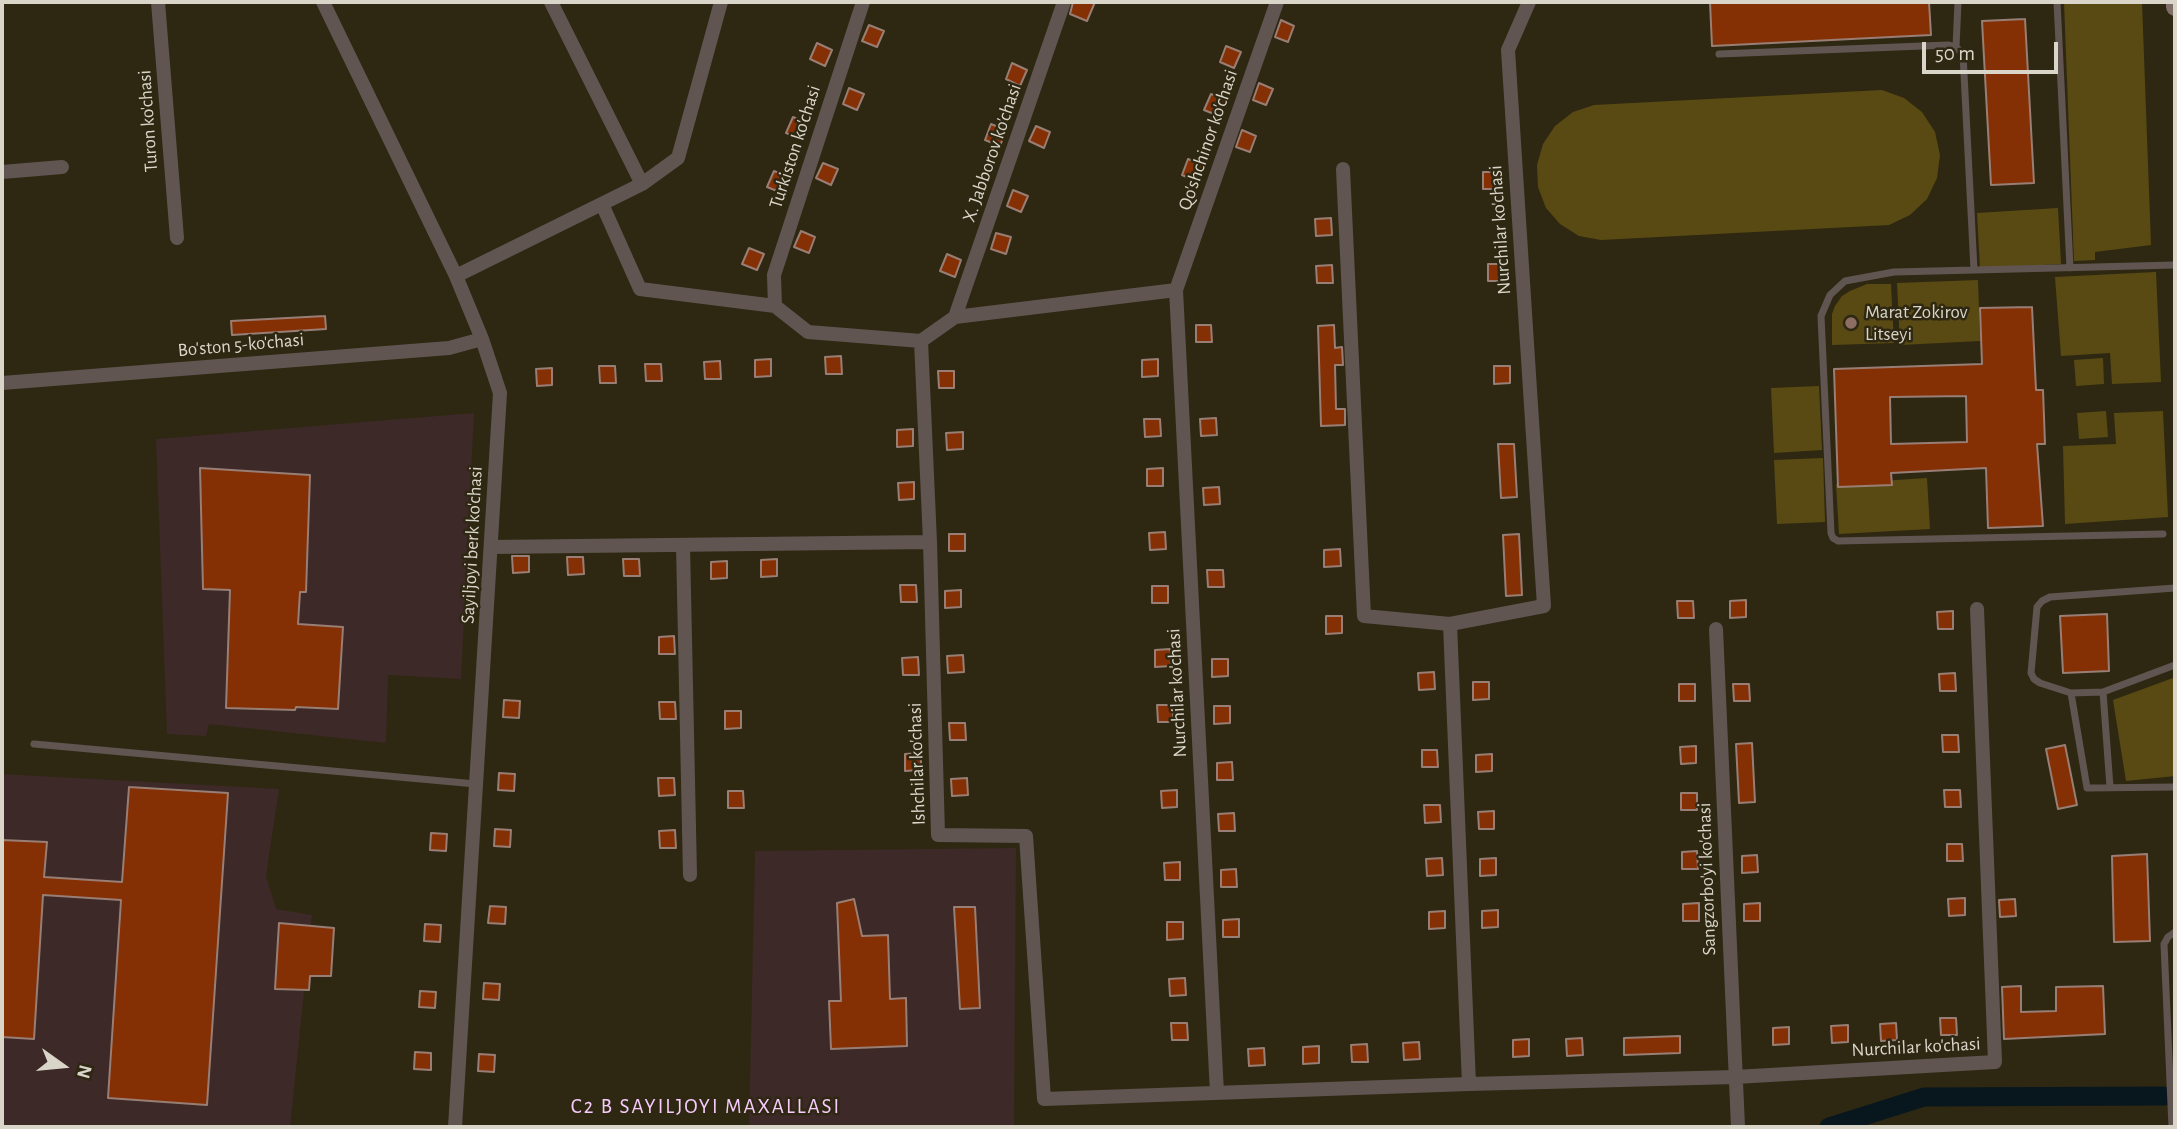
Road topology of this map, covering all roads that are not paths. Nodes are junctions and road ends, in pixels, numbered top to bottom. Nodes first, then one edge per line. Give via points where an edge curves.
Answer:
1 (159, 2) edge
2 (323, 2) edge
3 (551, 2) edge
4 (721, 2) edge
5 (863, 2) edge
6 (1064, 2) edge
7 (1277, 2) edge
8 (1529, 2) edge
9 (1958, 2) edge
10 (2057, 2) edge
11 (2175, 2) edge
12 (2175, 7) edge
13 (1956, 47) junction
14 (1719, 54) dead end
15 (62, 167) dead end
16 (1343, 169) dead end
17 (2, 172) edge
18 (642, 184) junction
19 (602, 204) junction
20 (177, 238) dead end
21 (2175, 265) edge
22 (2070, 268) junction
23 (1974, 270) junction
24 (456, 276) junction
25 (1176, 290) junction
26 (775, 306) junction
27 (955, 317) junction
28 (482, 339) junction
29 (921, 341) junction
30 (2, 383) edge
31 (2163, 534) dead end
32 (930, 542) junction
33 (683, 545) junction
34 (491, 547) junction
35 (2175, 588) edge
36 (1977, 608) dead end
37 (1450, 624) junction
38 (1716, 628) dead end
39 (2175, 665) edge
40 (2103, 692) junction
41 (2071, 693) junction
42 (34, 744) dead end
43 (476, 784) junction
44 (2110, 787) junction
45 (2175, 787) edge
46 (691, 875) dead end
47 (2175, 932) edge
48 (1735, 1077) junction
49 (1469, 1084) junction
50 (1217, 1093) junction
51 (1044, 1099) joint
52 (455, 1127) edge
53 (1738, 1127) edge
54 (2172, 1127) edge

1 - 20 street, Turon ko'chasi
2 - 24 street, Sayiljoyi berk ko'chasi
3 - 18 street
4 - 18 street via 678,158
5 - 26 street, Turkiston ko'chasi via 774,275
6 - 27 street, X. Jabborov ko'chasi
7 - 25 street, Qo'shchinor ko'chasi
8 - 37 street, Nurchilar ko'chasi via 1508,50 1544,606
9 - 13 lane
10 - 22 lane
11 - 12 main road
13 - 14 lane
13 - 23 lane via 1963,54
15 - 17 street
16 - 37 street, Nurchilar ko'chasi via 1364,616
18 - 19 street
19 - 24 street
19 - 26 street via 640,289
21 - 22 lane
22 - 23 lane
23 - 31 lane via 1894,272 1845,281 1830,295 1821,316 1833,538
24 - 28 street, Sayiljoyi berk ko'chasi
25 - 27 street
25 - 50 street, Nurchilar ko'chasi
26 - 29 street via 808,332
27 - 29 street
28 - 30 street, Bo'ston 5-ko'chasi via 450,348
28 - 34 street, Sayiljoyi berk ko'chasi via 500,393
29 - 32 street, Ishchilar ko'chasi
32 - 33 street
32 - 51 street, Ishchilar ko'chasi via 939,835 1026,836
33 - 34 street
33 - 46 street
34 - 43 street, Sayiljoyi berk ko'chasi
35 - 41 lane via 2050,597 2036,607 2031,673 2040,683
36 - 48 street, Nurchilar ko'chasi via 1995,1062
37 - 49 street
38 - 48 street, Sangzorbo'yi ko'chasi
39 - 40 lane
40 - 41 lane
40 - 44 lane
41 - 44 lane via 2087,789
42 - 43 lane
43 - 52 street, Sayiljoyi berk ko'chasi
44 - 45 lane
47 - 54 lane via 2164,944
48 - 49 street, Nurchilar ko'chasi
48 - 53 street, Sangzorbo'yi ko'chasi
49 - 50 street, Nurchilar ko'chasi
50 - 51 street, Nurchilar ko'chasi

